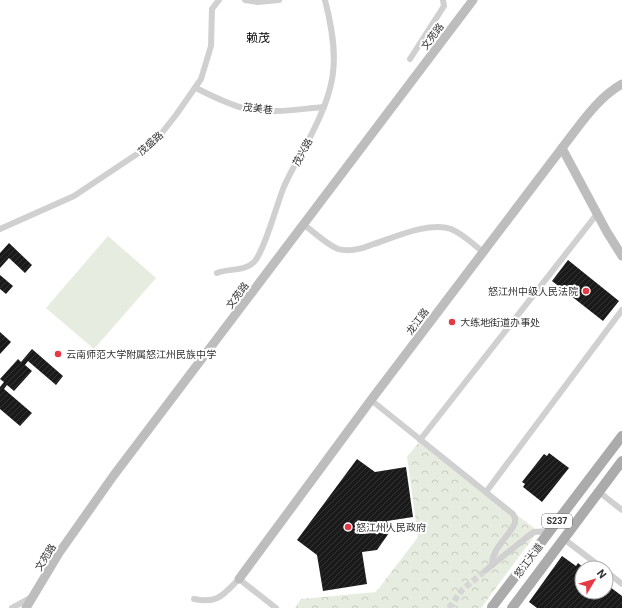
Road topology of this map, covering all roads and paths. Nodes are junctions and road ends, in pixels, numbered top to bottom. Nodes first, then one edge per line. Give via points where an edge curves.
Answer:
1 (219, 0) edge
2 (245, 0) edge
3 (279, 0) edge
4 (325, 0) edge
5 (443, 0) edge
6 (472, 0) edge
7 (410, 59) dead end
8 (622, 84) edge
9 (196, 88) junction
10 (324, 107) junction
11 (562, 148) junction
12 (597, 214) junction
13 (303, 224) junction
14 (0, 229) edge
15 (484, 252) junction
16 (622, 256) edge
17 (217, 273) dead end
18 (622, 310) edge
19 (371, 400) junction
20 (622, 436) edge
21 (420, 440) junction
22 (622, 461) edge
23 (486, 492) junction
24 (599, 492) junction
25 (622, 510) edge
26 (550, 531) junction
27 (564, 539) junction
28 (592, 560) edge
29 (492, 565) junction
30 (486, 570) tunnel mouth
31 (239, 578) junction
32 (614, 578) edge
33 (622, 584) edge
34 (34, 596) junction
35 (194, 599) dead end
36 (492, 607) edge
37 (12, 608) edge
38 (26, 608) edge
39 (276, 608) edge
40 (512, 608) edge

1 - 9 street, 茂盛路 via 212,9 209,54
2 - 3 street
4 - 10 street, 茂兴路 via 335,60 332,85
5 - 7 street via 444,6
6 - 13 street, 文苑路
8 - 11 street, 龙江路 via 605,96
9 - 10 street, 茂美巷 via 247,109 273,111
9 - 14 street, 茂盛路 via 163,132 137,154 74,196
10 - 17 street, 茂兴路 via 284,188 256,259 252,264 242,268
11 - 12 street
11 - 15 street, 龙江路
12 - 16 street
12 - 21 street
13 - 15 street via 340,249 366,247 408,233 440,227 461,234
13 - 34 street, 文苑路 via 114,475 59,553
15 - 19 street, 龙江路
18 - 23 street
19 - 21 street
19 - 31 street, 龙江路
20 - 26 main road, 怒江大道 / S237
21 - 23 street
22 - 24 main road, 怒江大道 / S237
23 - 29 street via 515,518 512,529 495,551
24 - 25 street
24 - 27 main road, 怒江大道 / S237
26 - 29 street via 534,532
26 - 36 main road, 怒江大道 / S237
27 - 28 street
27 - 40 main road, 怒江大道 / S237
29 - 30 street
31 - 35 street via 219,598 206,602
31 - 39 street
32 - 33 street
34 - 37 street
34 - 38 street, 文苑路

